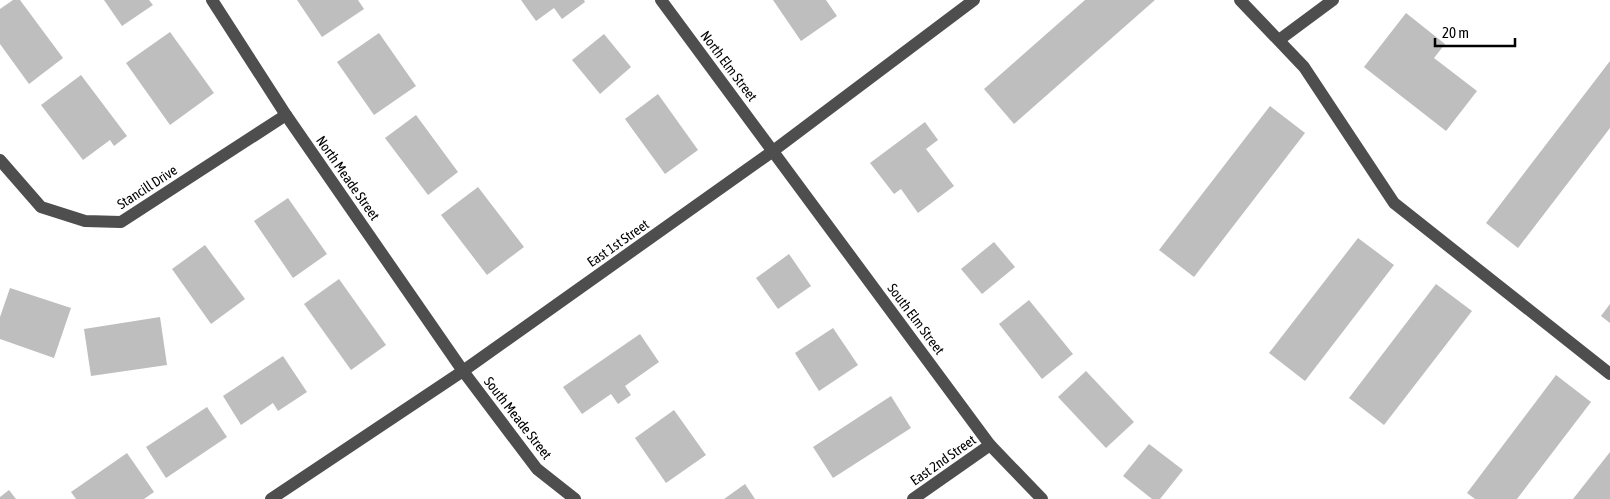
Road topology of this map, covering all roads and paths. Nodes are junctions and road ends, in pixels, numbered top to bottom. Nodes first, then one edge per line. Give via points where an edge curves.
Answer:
1 (212, 0) edge
2 (661, 0) edge
3 (974, 0) edge
4 (1240, 0) edge
5 (1333, 0) edge
6 (960, 4) edge
7 (1279, 40) junction
8 (286, 115) junction
9 (773, 151) junction
10 (0, 160) edge
11 (463, 371) junction
12 (1610, 374) edge
13 (990, 445) junction
14 (271, 499) edge
15 (575, 499) edge
16 (913, 499) edge
17 (1042, 499) edge

1 - 8 street, North Meade Street
2 - 9 street, North Elm Street
3 - 6 street, East 1st Street
4 - 7 street
5 - 7 street
6 - 9 street, East 1st Street
7 - 12 street via 1304,67 1394,202
8 - 10 street, Stancill Drive via 121,222 85,221 41,207
8 - 11 street, North Meade Street
9 - 11 street, East 1st Street
9 - 13 street, South Elm Street
11 - 14 street, East 1st Street
11 - 15 street, South Meade Street via 537,469
13 - 16 street, East 2nd Street
13 - 17 street, South Elm Street

